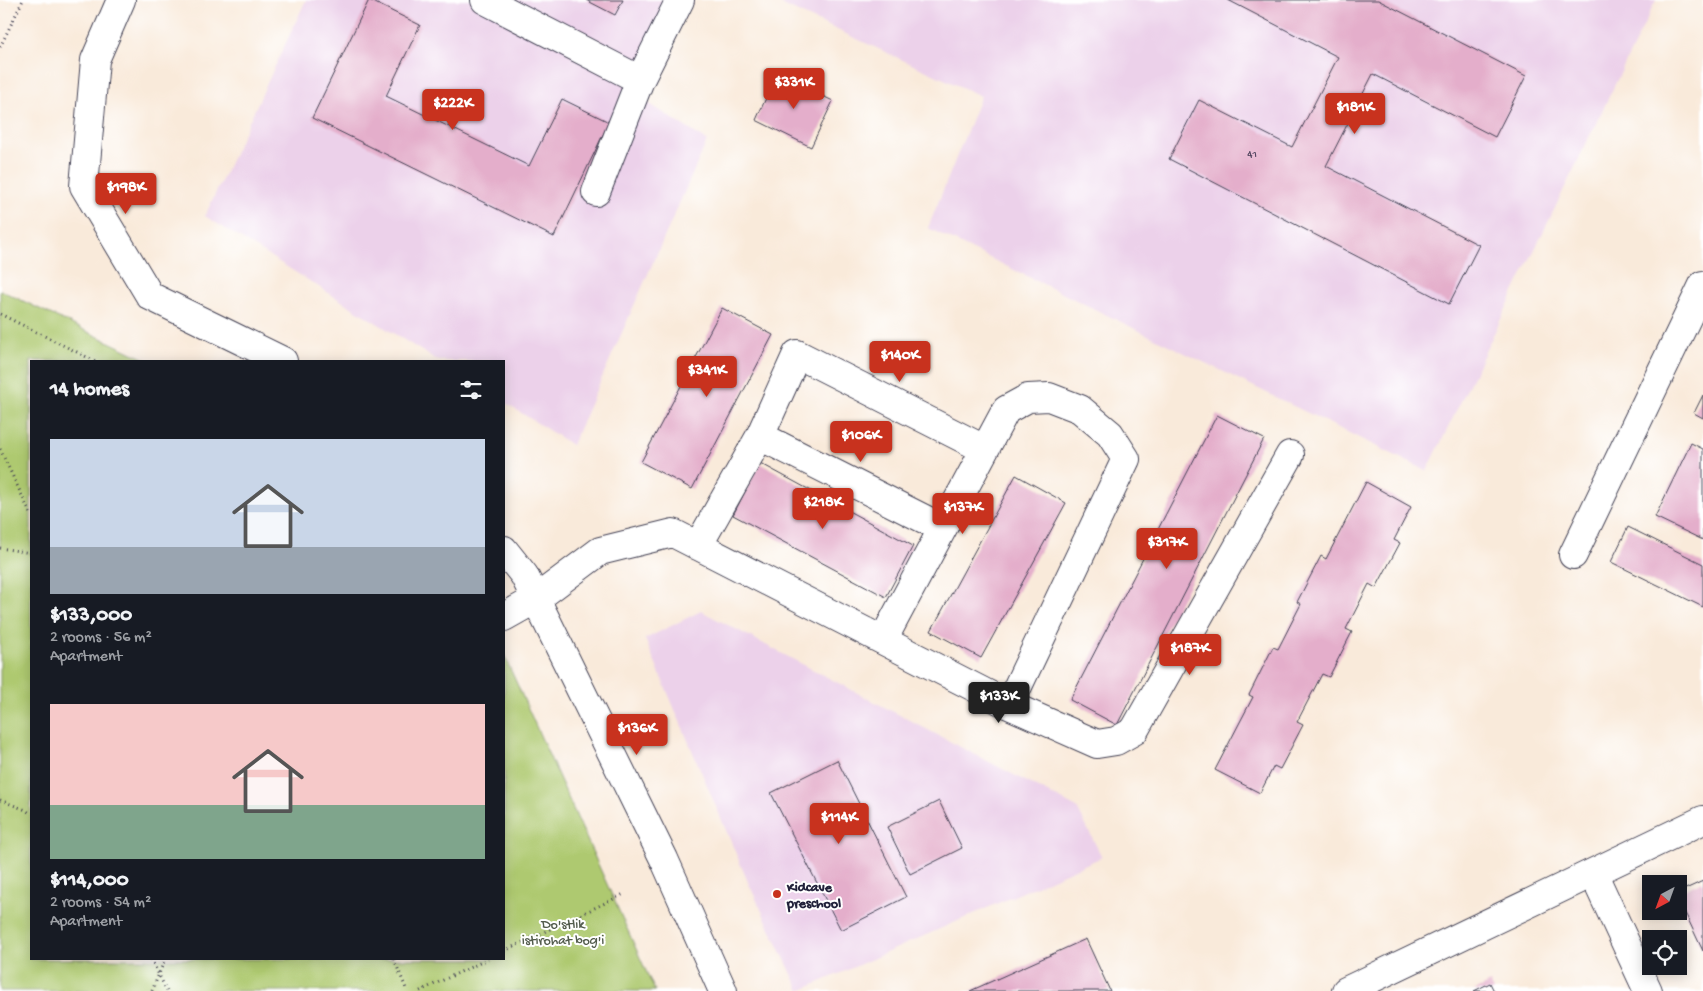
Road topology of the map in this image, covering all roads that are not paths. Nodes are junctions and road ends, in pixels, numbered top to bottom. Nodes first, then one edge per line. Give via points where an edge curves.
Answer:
1 (121, 0) edge
2 (485, 0) edge
3 (680, 0) edge
4 (640, 80) junction
5 (596, 192) dead end
6 (1703, 285) edge
7 (281, 360) edge
8 (760, 436) junction
9 (984, 449) junction
10 (1290, 455) dead end
11 (942, 528) junction
12 (698, 546) junction
13 (505, 551) edge
14 (1573, 555) dead end
15 (536, 599) junction
16 (505, 616) edge
17 (883, 640) junction
18 (1009, 705) junction
19 (1703, 820) edge
20 (1593, 873) junction
21 (723, 991) edge
22 (1346, 991) edge
23 (1648, 991) edge

1 - 7 street via 95,60 84,186 150,296
2 - 4 street
3 - 4 street
4 - 5 street
6 - 14 street
8 - 9 street via 797,354
8 - 11 street
8 - 12 street
9 - 11 street
9 - 18 street via 1006,410 1028,398 1049,397 1080,409 1110,434 1126,459
10 - 18 street via 1134,731 1116,742 1097,744
11 - 17 street
12 - 15 street via 673,533 600,551
12 - 17 street
13 - 15 street via 524,575
15 - 16 street
15 - 21 street via 664,859
17 - 18 street
19 - 20 street
20 - 22 street
20 - 23 street

